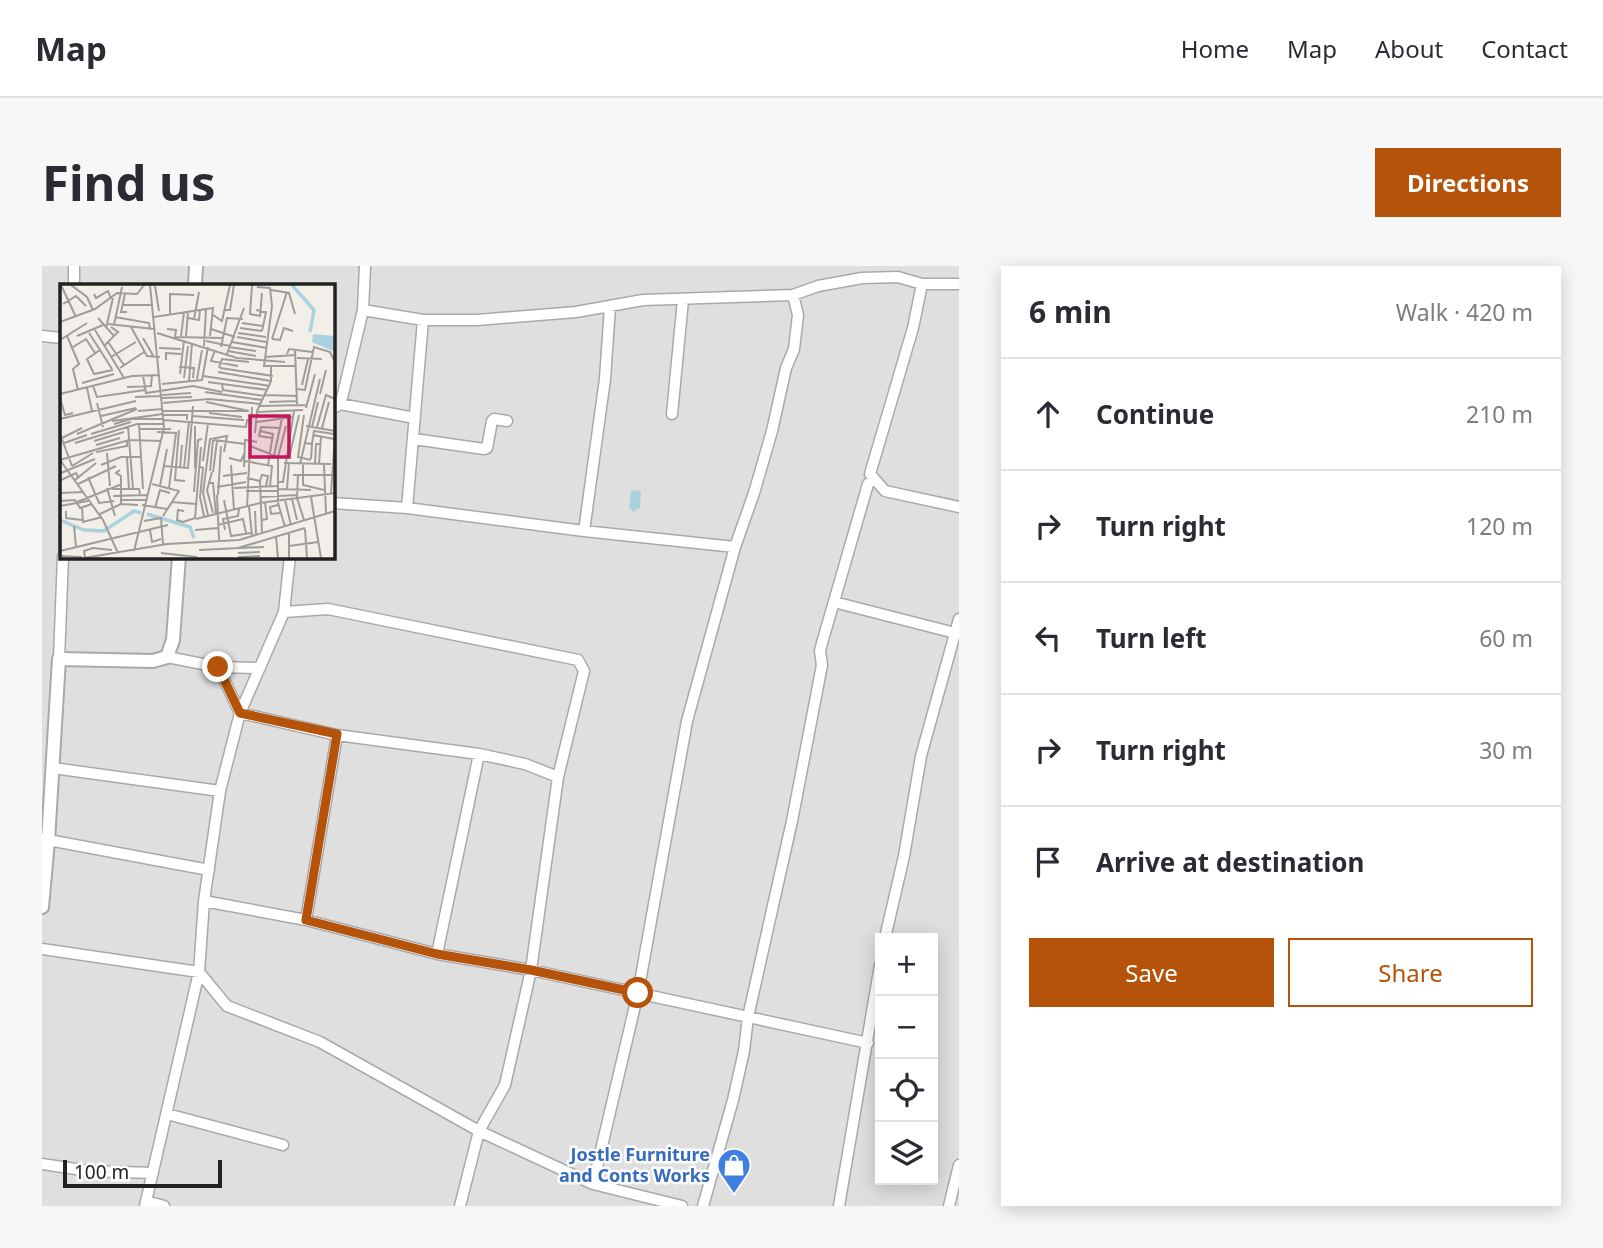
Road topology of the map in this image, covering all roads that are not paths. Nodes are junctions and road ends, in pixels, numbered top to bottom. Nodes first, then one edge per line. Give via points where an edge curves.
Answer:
1 (75, 266) edge
2 (196, 266) edge
3 (365, 266) edge
4 (74, 284) edge
5 (195, 284) edge
6 (922, 284) junction
7 (959, 284) edge
8 (793, 295) junction
9 (683, 300) junction
10 (610, 307) junction
11 (363, 310) junction
12 (423, 320) junction
13 (42, 336) edge
14 (60, 338) edge
15 (336, 406) edge
16 (672, 414) dead end
17 (415, 418) junction
18 (507, 421) dead end
19 (414, 439) junction
20 (873, 479) junction
21 (334, 503) edge
22 (407, 508) junction
23 (959, 508) edge
24 (583, 531) junction
25 (735, 547) junction
26 (63, 558) edge
27 (179, 558) edge
28 (290, 558) edge
29 (834, 602) junction
30 (284, 611) junction
31 (959, 619) edge
32 (955, 633) junction
33 (167, 657) junction
34 (59, 659) junction
35 (218, 667) junction
36 (260, 668) junction
37 (240, 713) junction
38 (337, 734) junction
39 (479, 754) junction
40 (53, 768) junction
41 (558, 777) junction
42 (220, 791) junction
43 (45, 840) edge
44 (209, 870) junction
45 (204, 901) junction
46 (42, 907) edge
47 (306, 920) junction
48 (886, 933) edge
49 (42, 949) edge
50 (437, 954) junction
51 (531, 970) junction
52 (199, 972) junction
53 (638, 993) junction
54 (875, 996) edge
55 (748, 1017) junction
56 (868, 1043) junction
57 (167, 1114) junction
58 (479, 1131) junction
59 (283, 1145) dead end
60 (42, 1164) edge
61 (959, 1165) edge
62 (153, 1173) junction
63 (593, 1184) junction
64 (146, 1203) edge
65 (164, 1206) edge
66 (460, 1206) edge
67 (682, 1206) edge
68 (703, 1206) edge
69 (839, 1206) edge
70 (948, 1206) edge

1 - 4 street
2 - 5 street
3 - 11 street
6 - 7 street
6 - 8 street via 898,277 862,278
6 - 20 street via 870,467
8 - 9 street
8 - 25 street via 798,315 794,349
9 - 10 street via 643,300
9 - 16 street
10 - 12 street via 522,317
10 - 24 street via 606,379
11 - 12 street
11 - 15 street
12 - 17 street
13 - 14 street
15 - 17 street
17 - 19 street
18 - 19 street via 492,421 484,449
19 - 22 street
20 - 23 street via 885,491
20 - 29 street
21 - 22 street
22 - 24 street
24 - 25 street
25 - 53 street via 687,721
26 - 34 street
27 - 33 street via 173,640
28 - 30 street
29 - 32 street
29 - 55 street via 820,651 822,665 792,821
30 - 36 street
30 - 41 street via 328,608 578,660 583,671
31 - 32 street
32 - 48 street via 921,756
33 - 34 street via 153,661
33 - 35 street
34 - 40 street
35 - 36 street
35 - 37 street
36 - 37 street
37 - 38 street
37 - 42 street
38 - 39 street
38 - 47 street
39 - 41 street
39 - 50 street
40 - 42 street
40 - 43 street
41 - 51 street
42 - 44 street
43 - 44 street
43 - 46 street
44 - 45 street
45 - 47 street
45 - 52 street
47 - 50 street
49 - 52 street
50 - 51 street
51 - 53 street
51 - 58 street via 505,1085
52 - 57 street
52 - 58 street via 227,1006 320,1042
53 - 55 street
53 - 63 street
54 - 56 street
55 - 56 street
55 - 68 street via 733,1100
56 - 69 street
57 - 59 street
57 - 62 street
58 - 63 street
58 - 66 street
60 - 62 street
61 - 70 street
62 - 64 street
63 - 67 street
64 - 65 street

